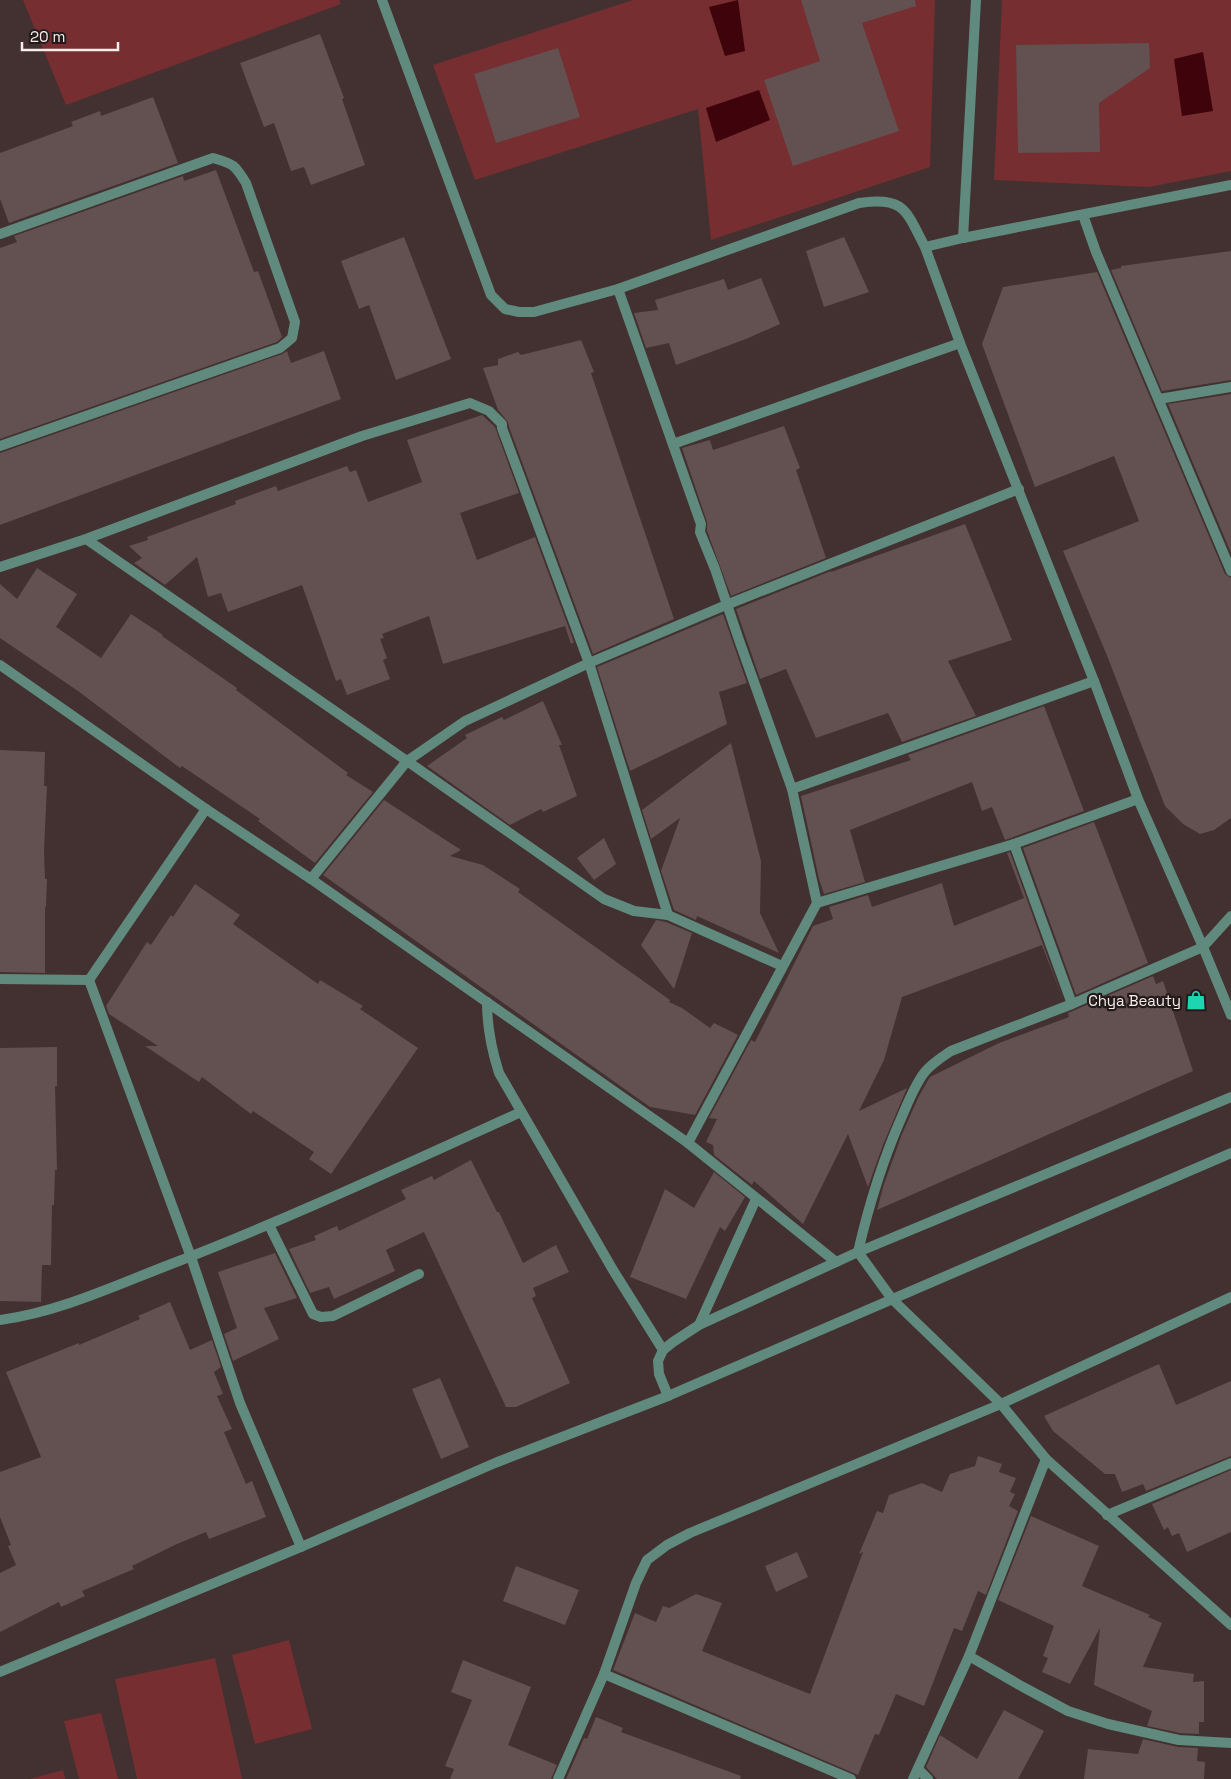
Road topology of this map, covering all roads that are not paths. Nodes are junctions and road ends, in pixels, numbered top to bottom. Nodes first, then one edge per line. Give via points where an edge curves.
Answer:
1 (382, 0) edge
2 (976, 0) edge
3 (1231, 185) edge
4 (1084, 215) junction
5 (0, 234) edge
6 (963, 238) junction
7 (925, 247) junction
8 (618, 289) junction
9 (960, 343) junction
10 (1231, 387) edge
11 (1160, 399) junction
12 (673, 444) junction
13 (0, 446) edge
14 (1019, 489) junction
15 (86, 539) junction
16 (0, 567) edge
17 (1231, 571) edge
18 (726, 605) junction
19 (589, 663) junction
20 (0, 664) edge
21 (1094, 681) junction
22 (407, 761) junction
23 (792, 789) junction
24 (1138, 799) junction
25 (206, 809) junction
26 (1014, 844) junction
27 (311, 878) junction
28 (817, 903) junction
29 (668, 915) junction
30 (1231, 916) edge
31 (1204, 946) junction
32 (782, 966) junction
33 (0, 979) edge
34 (89, 980) junction
35 (487, 1002) junction
36 (1072, 1004) junction
37 (1231, 1015) edge
38 (1231, 1096) edge
39 (522, 1112) junction
40 (688, 1143) junction
41 (1231, 1153) edge
42 (756, 1199) junction
43 (269, 1226) junction
44 (858, 1252) junction
45 (191, 1256) junction
46 (836, 1262) junction
47 (419, 1274) dead end
48 (1231, 1297) edge
49 (892, 1299) junction
50 (0, 1320) edge
51 (699, 1325) junction
52 (662, 1350) junction
53 (668, 1396) junction
54 (1000, 1404) junction
55 (1046, 1459) junction
56 (1231, 1463) edge
57 (1107, 1514) junction
58 (301, 1547) junction
59 (1231, 1625) edge
60 (969, 1656) junction
61 (0, 1672) edge
62 (604, 1674) junction
63 (1231, 1743) edge
64 (918, 1769) junction
65 (558, 1779) edge
66 (851, 1779) edge
67 (913, 1779) edge
68 (928, 1779) edge

1 - 8 street via 491,295 505,309 534,312
2 - 6 street
3 - 4 street
4 - 6 street
4 - 11 street via 1096,252
5 - 13 street via 213,158 236,166 246,183 295,322 292,338 280,348
6 - 7 street
7 - 8 street via 904,209 893,202 876,200 859,203
7 - 9 street
8 - 12 street
9 - 12 street
9 - 14 street
10 - 11 street
11 - 17 street
12 - 18 street
14 - 18 street
14 - 21 street
15 - 16 street
15 - 19 street via 362,436 470,403 489,411 502,424
15 - 22 street
18 - 19 street
18 - 23 street
19 - 22 street via 465,721
19 - 29 street
20 - 25 street
21 - 23 street
21 - 24 street
22 - 27 street
22 - 29 street via 604,899 634,911
23 - 28 street
24 - 26 street
24 - 31 street
25 - 27 street
25 - 34 street
26 - 28 street
26 - 36 street
27 - 35 street
28 - 32 street
29 - 32 street
30 - 31 street
31 - 36 street
31 - 37 street
32 - 40 street
33 - 34 street
34 - 45 street
35 - 39 street via 487,1026 499,1073
35 - 40 street
36 - 44 street via 951,1051 925,1071 888,1146
38 - 44 street
39 - 43 street
39 - 52 street
40 - 42 street
41 - 49 street
42 - 46 street
42 - 51 street
43 - 45 street
43 - 47 street via 313,1314 321,1317 333,1316
44 - 46 street
44 - 49 street
45 - 50 street via 83,1298
45 - 58 street via 240,1403
46 - 51 street
48 - 54 street
49 - 53 street
49 - 54 street
51 - 52 street
52 - 53 street via 659,1374
53 - 58 street via 495,1463
54 - 55 street
54 - 62 street via 667,1544 647,1560 636,1582
55 - 57 street
55 - 60 street
56 - 57 street
57 - 59 street
58 - 61 street
60 - 63 street via 1022,1688 1068,1710 1108,1724 1179,1740
60 - 64 street
62 - 65 street
62 - 66 street
64 - 67 street
64 - 68 street

